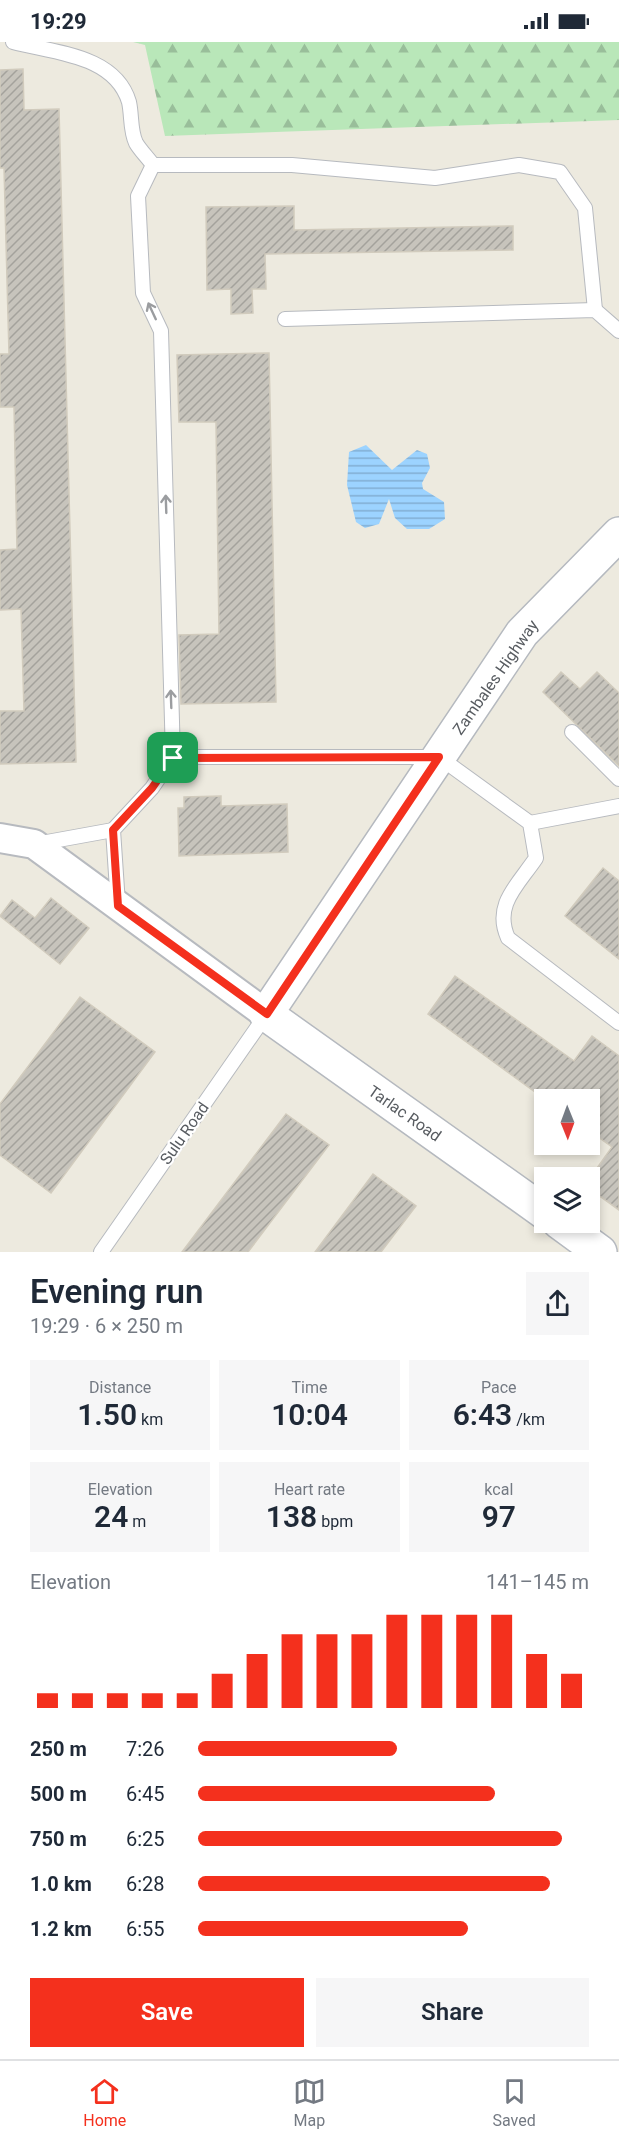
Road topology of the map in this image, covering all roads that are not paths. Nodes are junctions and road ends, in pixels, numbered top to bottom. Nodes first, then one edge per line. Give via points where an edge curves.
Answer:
1 (13, 42) edge
2 (153, 165) junction
3 (595, 310) junction
4 (285, 319) dead end
5 (619, 330) edge
6 (619, 534) edge
7 (572, 732) dead end
8 (439, 757) junction
9 (173, 758) junction
10 (619, 778) edge
11 (619, 806) edge
12 (530, 823) junction
13 (113, 830) junction
14 (1, 839) edge
15 (34, 844) junction
16 (118, 906) junction
17 (267, 1014) junction
18 (619, 1023) edge
19 (534, 1205) edge
20 (574, 1233) edge
21 (102, 1252) edge
22 (600, 1252) edge

1 - 2 lane via 96,63 110,71 121,82 129,103 135,142
2 - 3 lane via 292,165 435,178 519,165 560,172 585,208
9 -> 2 lane via 161,331 143,293 138,196
3 - 4 lane
3 - 5 lane
6 - 8 main road, Zambales Highway via 522,633
7 - 10 lane
8 - 9 lane
8 - 12 lane
8 - 17 main road, Zambales Highway
9 - 13 lane via 152,788
11 - 12 lane
12 - 18 lane via 536,858 502,907 502,925 508,938
13 - 15 lane
13 - 16 lane
14 - 15 street
15 - 16 street
16 - 17 street
17 - 19 main road, Tarlac Road
17 - 21 lane, Sulu Road
20 - 22 main road

